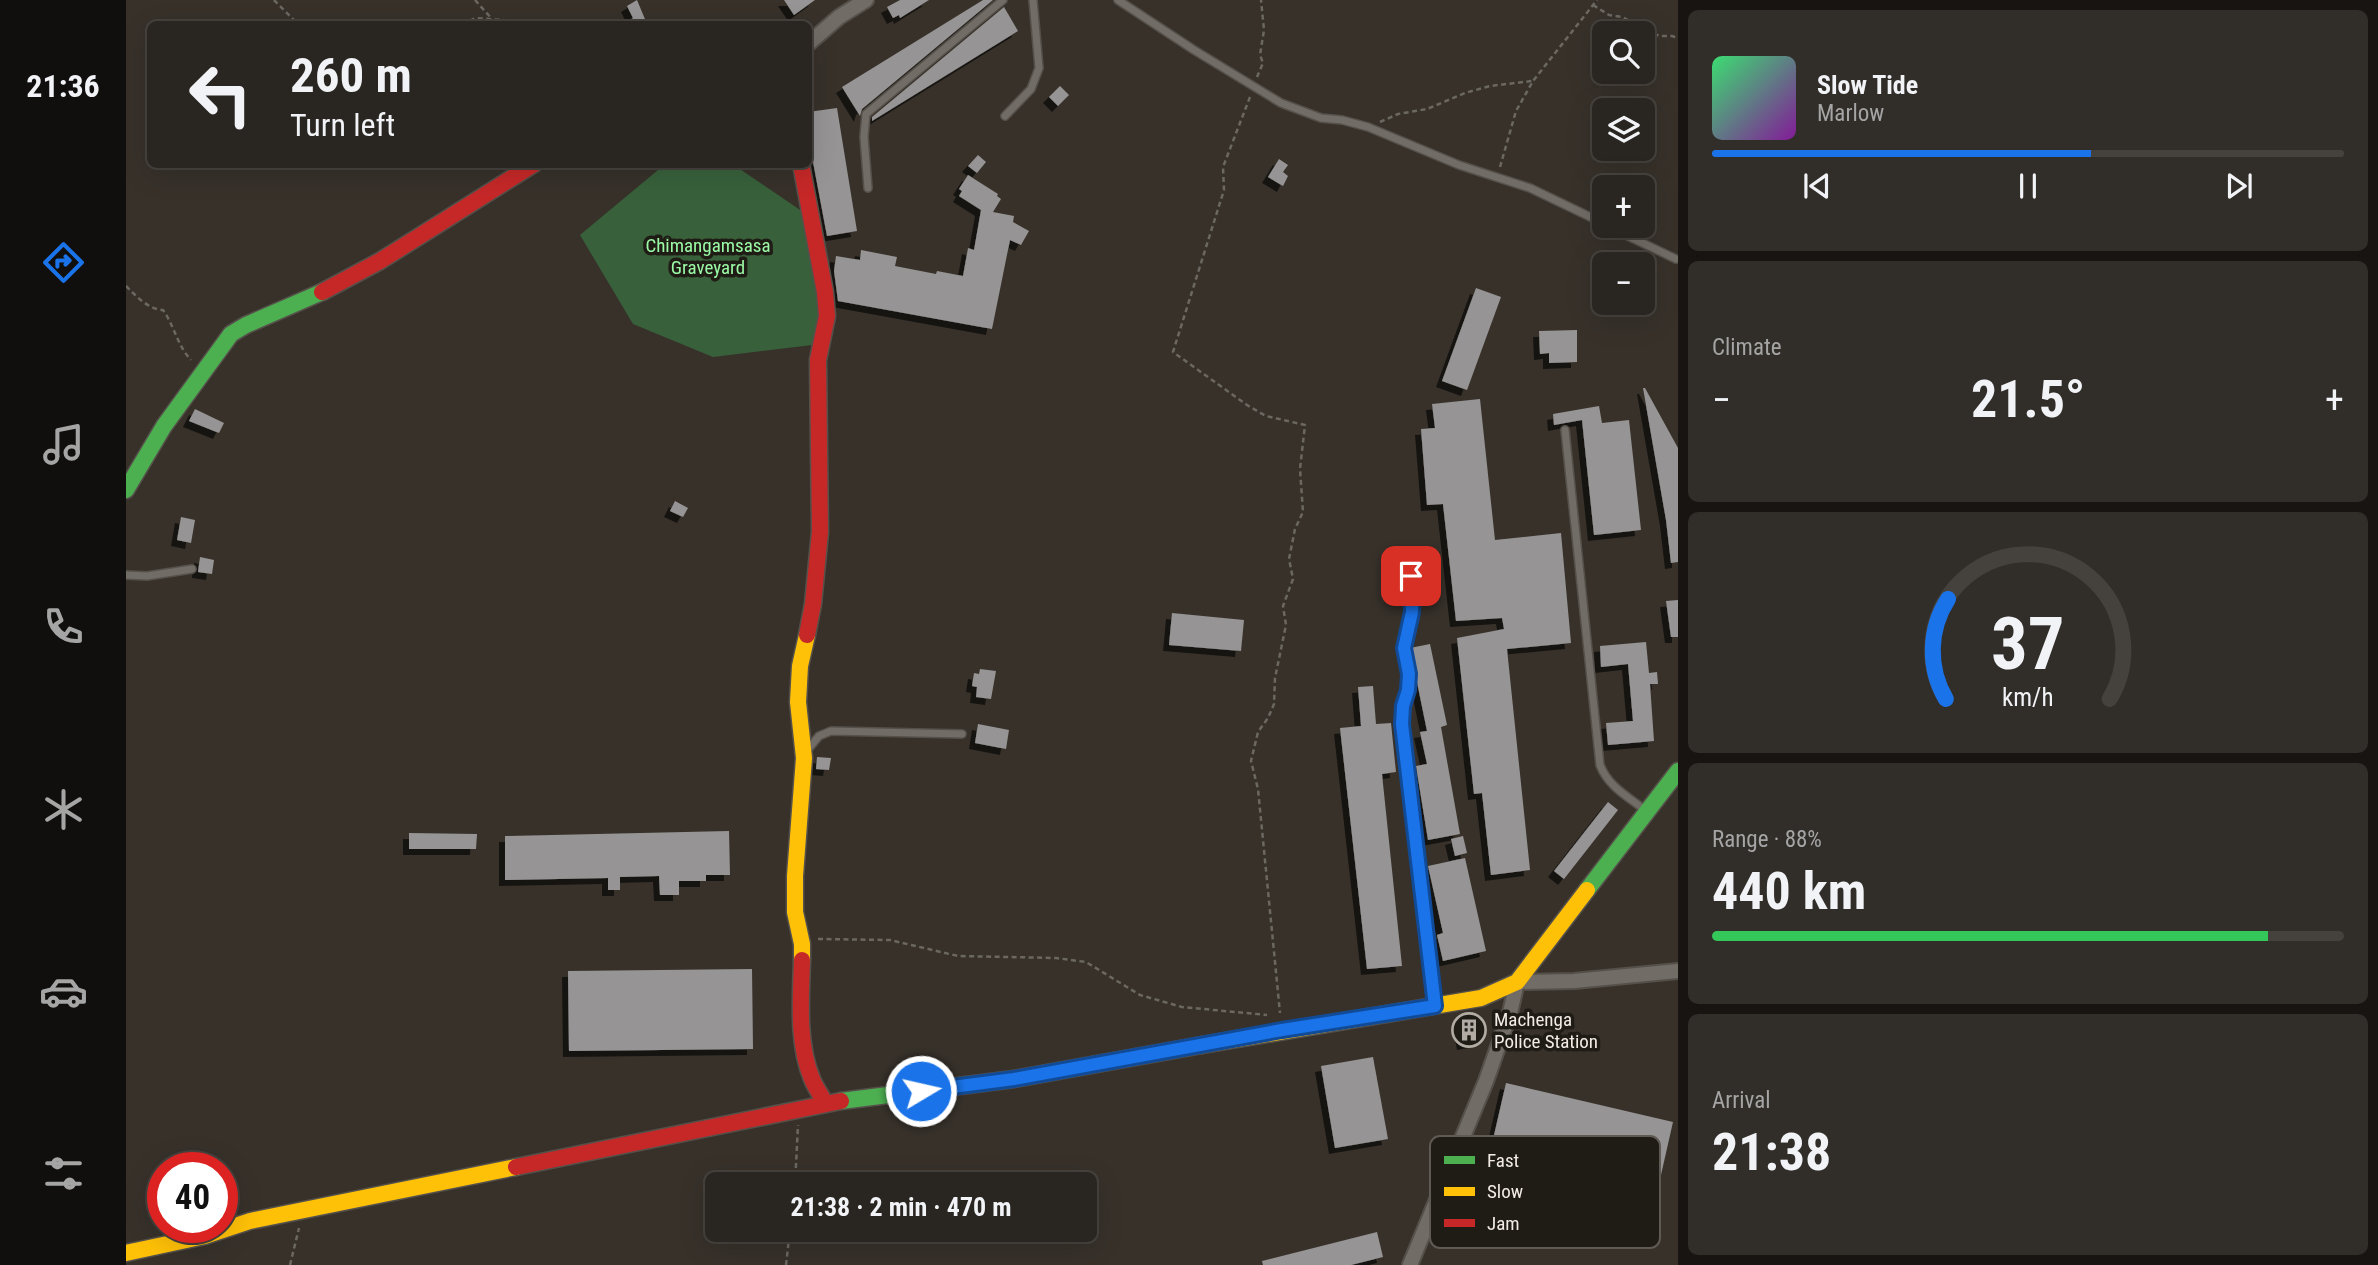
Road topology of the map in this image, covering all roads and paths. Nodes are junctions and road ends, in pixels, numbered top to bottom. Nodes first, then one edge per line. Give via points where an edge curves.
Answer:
1 (274, 0) edge
2 (475, 0) edge
3 (866, 0) edge
4 (1003, 0) edge
5 (1033, 0) edge
6 (1118, 0) edge
7 (1261, 0) edge
8 (1597, 0) edge
9 (1593, 5) junction
10 (492, 19) junction
11 (295, 21) edge
12 (469, 21) edge
13 (518, 21) edge
14 (1678, 38) edge
15 (812, 41) edge
16 (1533, 81) junction
17 (1254, 87) junction
18 (1005, 116) dead end
19 (1368, 127) junction
20 (528, 168) edge
21 (802, 168) edge
22 (1497, 177) junction
23 (868, 188) dead end
24 (1592, 218) edge
25 (1633, 238) edge
26 (1676, 259) dead end
27 (126, 286) edge
28 (204, 371) junction
29 (1565, 430) dead end
30 (126, 490) edge
31 (192, 569) dead end
32 (126, 575) edge
33 (1411, 576) dead end
34 (962, 734) dead end
35 (804, 758) junction
36 (1678, 771) edge
37 (1646, 811) junction
38 (797, 928) junction
39 (1678, 971) edge
40 (1517, 982) junction
41 (1435, 1006) junction
42 (1282, 1030) junction
43 (825, 1103) junction
44 (799, 1108) junction
45 (1463, 1136) edge
46 (796, 1172) edge
47 (300, 1211) junction
48 (1430, 1216) edge
49 (789, 1242) edge
50 (126, 1253) edge
51 (290, 1265) edge
52 (786, 1265) edge
53 (1410, 1265) edge

1 - 11 path
2 - 10 path
3 - 15 street
4 - 23 lane via 866,114 863,137
5 - 18 lane via 1039,68 1031,89
6 - 17 lane
7 - 17 path via 1263,63
8 - 9 path
9 - 14 path via 1659,36
9 - 16 path
10 - 12 path
10 - 13 path
16 - 19 path via 1490,86
16 - 22 path via 1516,111
17 - 19 lane via 1321,118
17 - 42 path via 1223,167 1224,190 1173,352 1266,416 1305,425 1300,469 1303,512 1289,559 1293,579 1283,606 1286,625 1274,704 1258,732 1251,761 1258,789
19 - 22 lane
20 - 28 street via 372,266 231,334
21 - 35 street via 827,316 818,360 820,532 798,702
22 - 24 lane
25 - 26 lane
27 - 28 path via 143,303 163,310 183,352
28 - 30 street
29 - 37 lane via 1600,765 1614,787
31 - 32 lane
33 - 41 lane via 1412,612 1404,648 1409,674 1402,724
34 - 35 lane via 831,731 810,744
35 - 38 street via 795,876
36 - 37 street
37 - 40 street
38 - 42 path via 813,939 890,940 958,956 1086,962 1140,995 1182,1007 1271,1015
38 - 43 street via 802,944 804,1054
39 - 40 street
40 - 41 street via 1481,998
40 - 45 street via 1510,1013
41 - 42 street
42 - 43 street via 1014,1079
43 - 44 street
44 - 46 path
44 - 47 street
47 - 50 street
47 - 51 path
48 - 53 street
49 - 52 path

